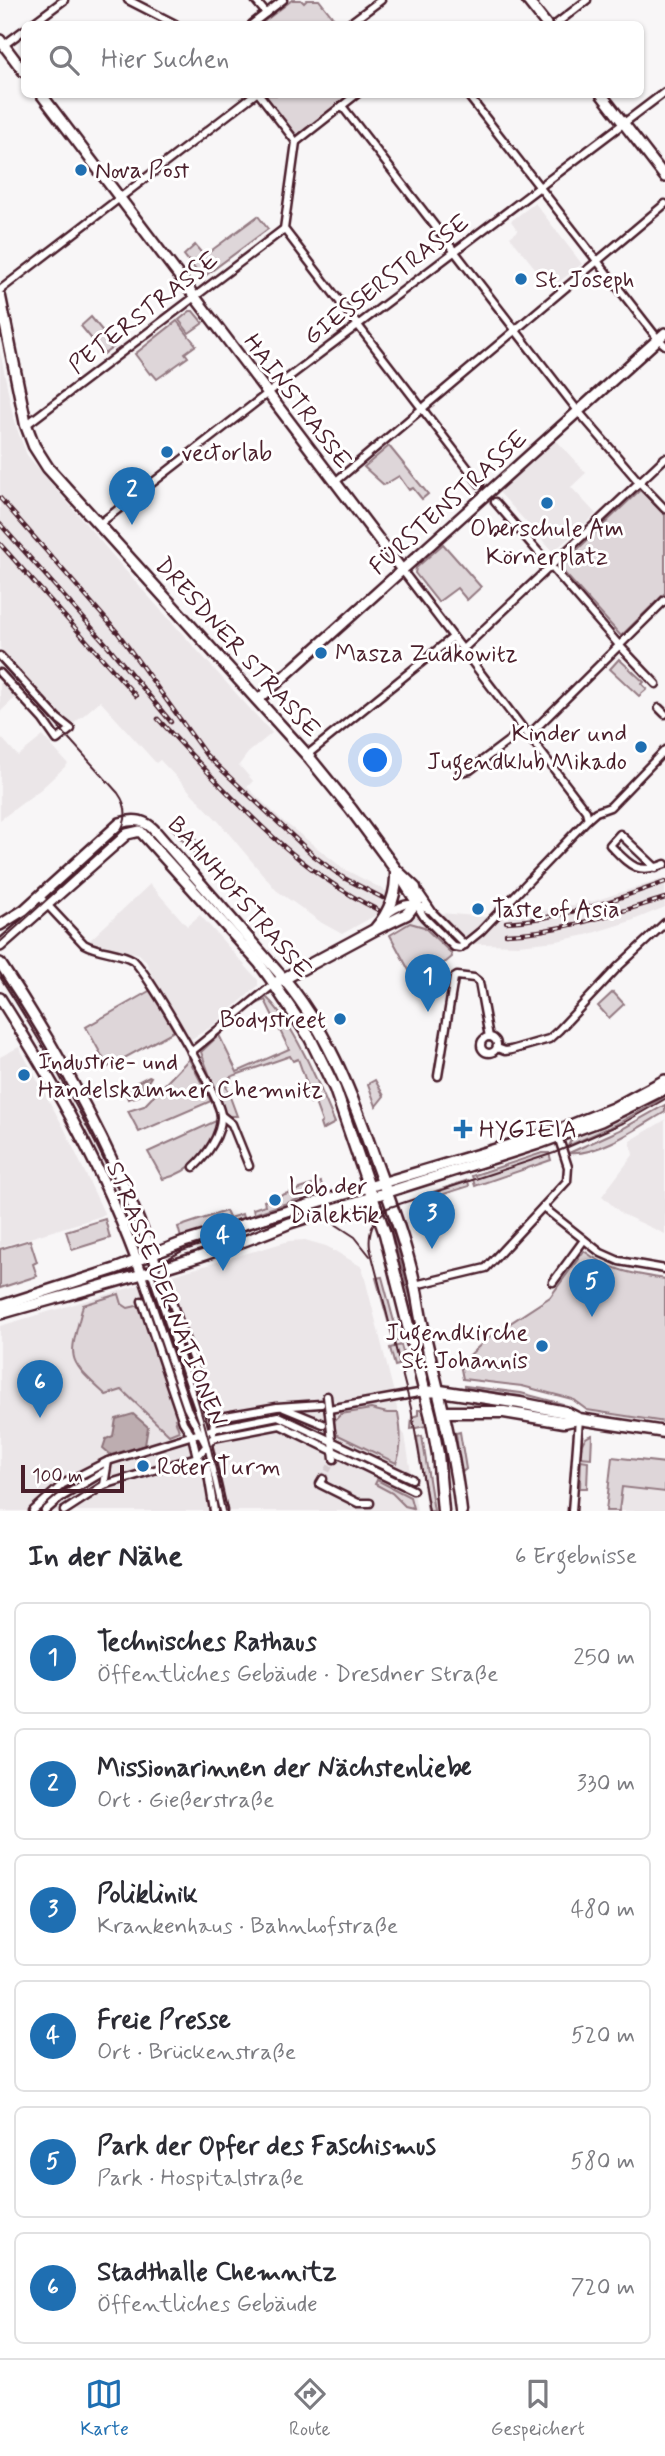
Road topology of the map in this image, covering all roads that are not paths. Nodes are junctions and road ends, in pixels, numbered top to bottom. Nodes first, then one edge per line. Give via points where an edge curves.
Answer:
1 (64, 0) edge
2 (128, 0) edge
3 (255, 0) edge
4 (283, 0) edge
5 (381, 0) edge
6 (527, 0) edge
7 (587, 0) edge
8 (266, 13) junction
9 (36, 21) edge
10 (169, 21) edge
11 (256, 21) edge
12 (353, 21) edge
13 (544, 21) edge
14 (559, 21) edge
15 (21, 32) edge
16 (2, 43) edge
17 (21, 68) edge
18 (665, 92) edge
19 (44, 98) edge
20 (252, 98) edge
21 (260, 98) edge
22 (352, 98) edge
23 (470, 98) edge
24 (604, 98) edge
25 (342, 106) junction
26 (624, 124) junction
27 (296, 142) junction
28 (665, 177) edge
29 (540, 187) junction
30 (119, 198) junction
31 (665, 204) edge
32 (284, 229) junction
33 (453, 251) junction
34 (597, 262) junction
35 (0, 290) edge
36 (0, 296) edge
37 (194, 296) junction
38 (356, 326) junction
39 (514, 331) junction
40 (663, 339) edge
41 (268, 393) junction
42 (422, 410) junction
43 (578, 411) junction
44 (26, 425) junction
45 (665, 457) edge
46 (335, 481) junction
47 (639, 482) junction
48 (480, 484) dead end
49 (495, 502) dead end
50 (665, 509) edge
51 (98, 525) junction
52 (551, 565) junction
53 (402, 570) junction
54 (665, 600) edge
55 (453, 637) junction
56 (618, 645) junction
57 (463, 649) junction
58 (0, 656) edge
59 (0, 673) edge
60 (656, 684) dead end
61 (258, 700) junction
62 (659, 708) dead end
63 (665, 714) edge
64 (527, 732) junction
65 (665, 750) edge
66 (306, 755) junction
67 (460, 772) dead end
68 (588, 819) junction
69 (665, 864) edge
70 (656, 868) junction
71 (396, 870) junction
72 (415, 888) junction
73 (39, 896) junction
74 (415, 904) junction
75 (46, 905) junction
76 (431, 911) junction
77 (386, 914) junction
78 (665, 923) edge
79 (0, 925) edge
80 (376, 929) junction
81 (465, 945) junction
82 (0, 946) edge
83 (0, 962) edge
84 (279, 981) junction
85 (0, 998) edge
86 (489, 1037) junction
87 (496, 1048) junction
88 (191, 1052) junction
89 (438, 1076) dead end
90 (665, 1080) edge
91 (665, 1089) edge
92 (221, 1115) junction
93 (557, 1133) junction
94 (249, 1166) dead end
95 (194, 1167) dead end
96 (383, 1182) junction
97 (369, 1186) junction
98 (388, 1193) junction
99 (373, 1198) junction
100 (543, 1207) junction
101 (584, 1240) junction
102 (153, 1255) junction
103 (137, 1261) junction
104 (665, 1269) edge
105 (155, 1273) junction
106 (142, 1275) junction
107 (553, 1282) dead end
108 (415, 1285) junction
109 (142, 1301) dead end
110 (0, 1306) edge
111 (0, 1314) edge
112 (440, 1391) junction
113 (422, 1392) junction
114 (327, 1396) dead end
115 (434, 1402) junction
116 (321, 1404) dead end
117 (280, 1407) junction
118 (329, 1409) junction
119 (445, 1412) junction
120 (278, 1416) junction
121 (220, 1417) dead end
122 (431, 1417) junction
123 (579, 1419) junction
124 (323, 1424) dead end
125 (280, 1425) junction
126 (207, 1431) junction
127 (665, 1433) edge
128 (192, 1436) junction
129 (333, 1441) junction
130 (210, 1443) junction
131 (333, 1450) junction
132 (334, 1459) tunnel mouth
133 (108, 1461) junction
134 (198, 1461) junction
135 (105, 1471) junction
136 (323, 1479) dead end
137 (412, 1479) dead end
138 (104, 1485) junction
139 (57, 1490) junction
140 (413, 1490) dead end
141 (60, 1498) junction
142 (370, 1503) dead end
143 (33, 1511) edge
144 (45, 1511) edge
145 (65, 1511) edge
146 (214, 1511) edge
147 (223, 1511) edge
148 (443, 1511) edge
149 (461, 1511) edge
150 (572, 1511) edge

1 - 9 street
2 - 10 street
3 - 8 street
4 - 8 street
5 - 12 street
6 - 13 main road
7 - 14 street
8 - 11 street
15 - 16 street
16 - 17 main road
18 - 26 street, GIESSERSTRASSE
19 - 30 main road, HAINSTRASSE
20 - 30 street
21 - 27 street
22 - 25 street
23 - 29 street
24 - 26 main road
25 - 27 street
25 - 33 street
26 - 28 main road
26 - 29 street, GIESSERSTRASSE
27 - 32 street
29 - 33 street, GIESSERSTRASSE
29 - 34 street
30 - 35 street
30 - 37 main road, HAINSTRASSE
31 - 34 street
32 - 37 street, PETERSTRASSE
32 - 38 street
33 - 38 street, GIESSERSTRASSE
33 - 39 street
34 - 39 street
34 - 40 street
36 - 44 main road, DRESDNER STRASSE
37 - 41 main road, HAINSTRASSE
37 - 44 street, PETERSTRASSE
38 - 41 street, GIESSERSTRASSE
38 - 42 street
39 - 42 street
39 - 43 street
40 - 43 main road, FÜRSTENSTRASSE
41 - 46 main road, HAINSTRASSE
41 - 51 street, GIESSERSTRASSE
42 - 46 street
42 - 48 street
43 - 47 street
43 - 53 main road, FÜRSTENSTRASSE
44 - 51 main road, DRESDNER STRASSE via 48,468
45 - 47 street
46 - 53 main road, HAINSTRASSE
47 - 50 street
47 - 52 street
49 - 52 street
51 - 61 main road, DRESDNER STRASSE
52 - 56 street
52 - 57 street
53 - 55 street, HAINSTRASSE
53 - 61 main road, FÜRSTENSTRASSE
54 - 56 street
55 - 57 street, HAINSTRASSE
55 - 66 street
56 - 60 street
56 - 64 street
57 - 64 street, HAINSTRASSE
58 - 59 street via 71,729 57,740
61 - 66 main road, DRESDNER STRASSE
62 - 63 street
64 - 67 street
64 - 68 street, HAINSTRASSE
65 - 68 street via 610,807
66 - 71 main road, DRESDNER STRASSE
68 - 81 street
69 - 70 street
70 - 70 street via 620,834 610,845 633,867
71 - 72 main road, DRESDNER STRASSE
71 - 74 street, DRESDNER STRASSE
71 - 77 main road via 395,892
72 - 74 main road, DRESDNER STRASSE
72 - 76 street
73 - 75 street
73 - 79 main road
73 - 84 main road, BAHNHOFSTRASSE via 120,823 141,820
74 - 76 street
74 - 77 street via 401,904
74 - 80 main road via 401,918
74 - 81 street, DRESDNER STRASSE via 454,947
75 - 82 main road
75 - 84 main road, BAHNHOFSTRASSE via 127,834 140,831
75 - 88 street via 84,944 138,965
76 - 81 street
77 - 80 main road
78 - 87 street via 549,1039 511,1050
80 - 84 main road
83 - 102 main road, STRASSE DER NATIONEN via 77,1089
84 - 88 street
84 - 96 main road, BAHNHOFSTRASSE via 324,1034 355,1100
84 - 97 main road, BAHNHOFSTRASSE via 328,1072
85 - 103 main road, STRASSE DER NATIONEN via 74,1121
86 - 87 street via 496,1041
86 - 87 street via 483,1039 482,1049 491,1053
86 - 89 street via 479,982 457,976
88 - 92 street
90 - 93 main road
91 - 93 main road via 600,1121
92 - 94 street via 232,1124
92 - 95 street via 210,1149
93 - 96 main road
93 - 98 main road
93 - 100 street via 567,1181
96 - 97 main road
96 - 98 main road, BAHNHOFSTRASSE
97 - 99 main road, BAHNHOFSTRASSE
97 - 102 main road
98 - 99 main road
98 - 108 main road, BAHNHOFSTRASSE
99 - 105 main road
99 - 113 main road, BAHNHOFSTRASSE via 397,1278
100 - 101 street
100 - 108 street via 486,1268
101 - 104 street via 620,1261
101 - 107 street
102 - 103 main road
102 - 105 main road, STRASSE DER NATIONEN
103 - 106 main road, STRASSE DER NATIONEN
103 - 110 main road
105 - 106 main road
105 - 126 street, STRASSE DER NATIONEN via 168,1291 214,1419
106 - 111 main road
106 - 126 street, STRASSE DER NATIONEN via 187,1408
108 - 112 main road, BAHNHOFSTRASSE
109 - 128 street, STRASSE DER NATIONEN via 183,1422
112 - 113 main road
112 - 115 main road, BAHNHOFSTRASSE
112 - 119 main road, BAHNHOFSTRASSE
112 - 123 main road via 565,1412
113 - 115 main road
113 - 118 street
113 - 122 main road, BAHNHOFSTRASSE
114 - 118 street
115 - 119 main road
115 - 122 main road, BAHNHOFSTRASSE
116 - 117 street
117 - 120 street
117 - 121 street
117 - 124 street
118 - 129 street
119 - 123 main road via 504,1412 564,1422
119 - 149 main road, BAHNHOFSTRASSE
120 - 125 street
120 - 126 street
120 - 129 street
122 - 148 main road, BAHNHOFSTRASSE
123 - 127 main road
123 - 150 street
125 - 130 street
125 - 131 street
126 - 128 street
126 - 130 street, STRASSE DER NATIONEN
128 - 133 street
128 - 134 street, STRASSE DER NATIONEN
129 - 131 street
129 - 137 street
130 - 134 street
130 - 147 street, STRASSE DER NATIONEN
131 - 132 street
131 - 140 street
133 - 135 street
133 - 139 street
134 - 138 street
134 - 146 street, STRASSE DER NATIONEN via 206,1468
135 - 138 street
135 - 141 street
136 - 142 street via 320,1484 358,1503
138 - 145 street
139 - 141 street
139 - 143 street
141 - 144 street
141 - 145 street

